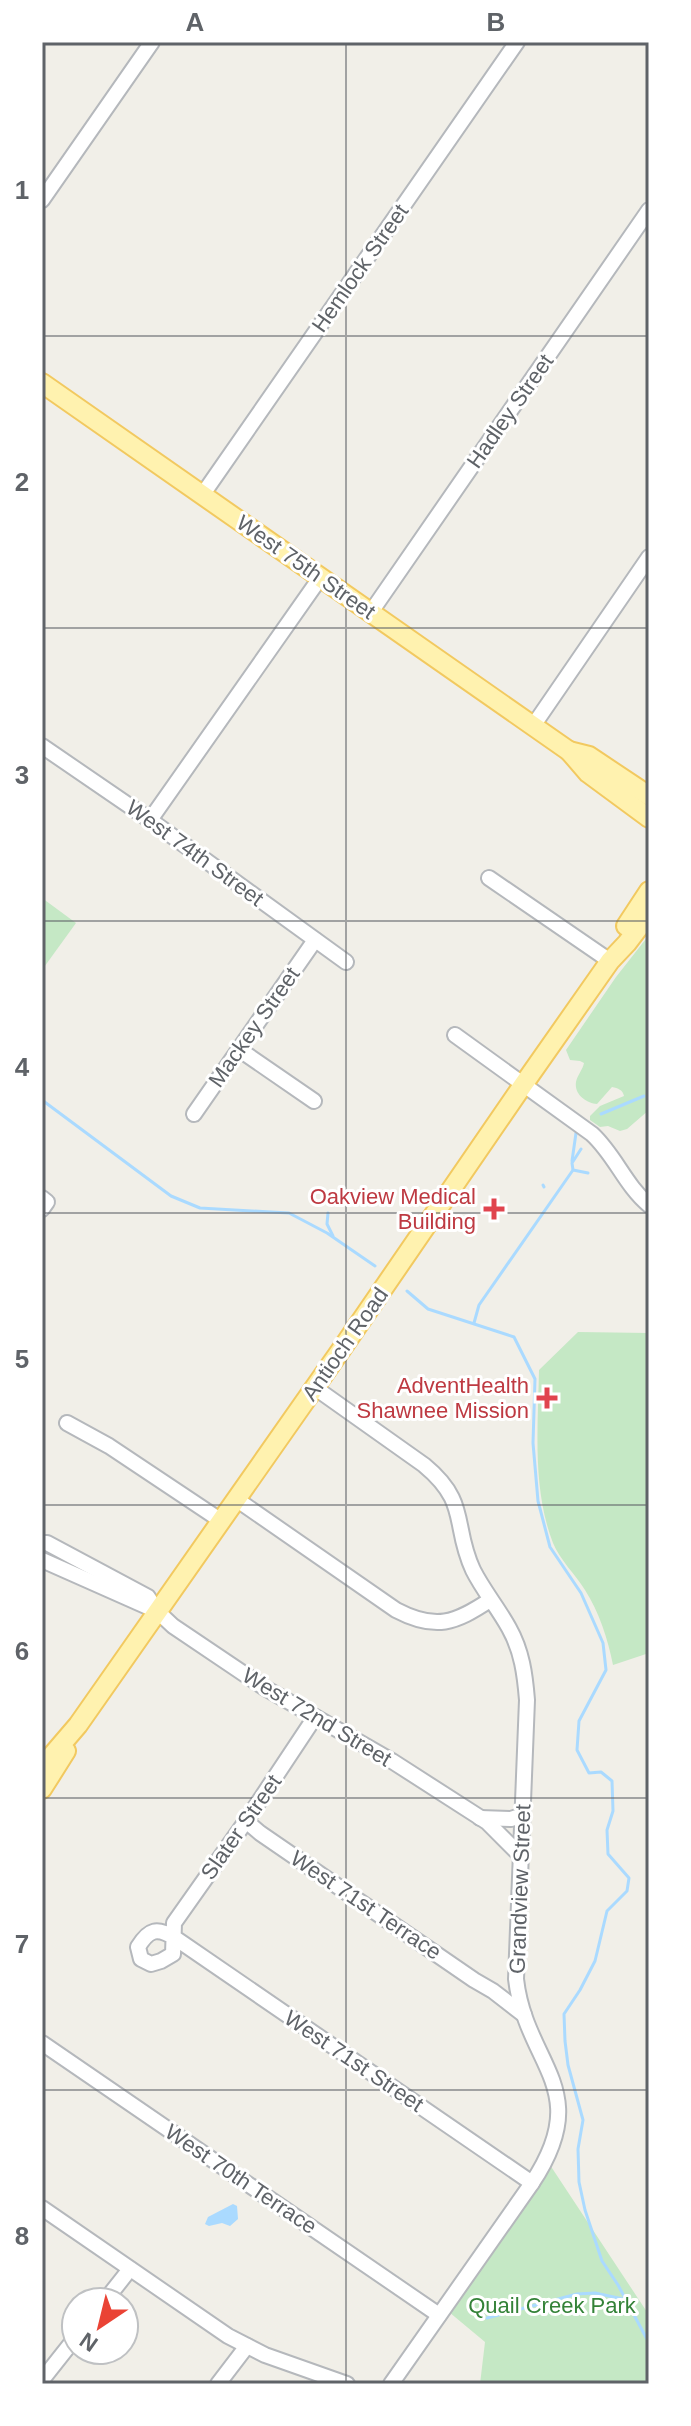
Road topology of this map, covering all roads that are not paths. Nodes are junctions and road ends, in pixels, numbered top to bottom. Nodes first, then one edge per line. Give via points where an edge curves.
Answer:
1 (152, 42) edge
2 (517, 42) edge
3 (42, 200) edge
4 (649, 210) edge
5 (42, 383) edge
6 (203, 494) junction
7 (649, 557) edge
8 (320, 578) junction
9 (371, 612) junction
10 (533, 726) junction
11 (42, 746) edge
12 (569, 751) junction
13 (649, 796) edge
14 (649, 818) edge
15 (150, 820) junction
16 (489, 878) dead end
17 (649, 891) edge
18 (649, 914) edge
19 (315, 940) junction
20 (610, 961) junction
21 (346, 962) dead end
22 (455, 1035) dead end
23 (240, 1050) junction
24 (523, 1085) junction
25 (314, 1101) dead end
26 (194, 1114) dead end
27 (649, 1205) edge
28 (314, 1387) junction
29 (67, 1423) dead end
30 (236, 1499) junction
31 (220, 1520) junction
32 (42, 1543) edge
33 (42, 1560) edge
34 (490, 1600) junction
35 (157, 1611) junction
36 (315, 1717) junction
37 (78, 1725) junction
38 (42, 1767) edge
39 (42, 1789) edge
40 (523, 1815) junction
41 (480, 1818) junction
42 (246, 1821) junction
43 (519, 1854) junction
44 (175, 1938) joint
45 (517, 1971) junction
46 (487, 1986) junction
47 (524, 2015) junction
48 (42, 2043) edge
49 (532, 2183) junction
50 (42, 2208) edge
51 (130, 2269) junction
52 (117, 2286) edge
53 (439, 2315) junction
54 (247, 2346) junction
55 (60, 2357) edge
56 (42, 2380) edge
57 (218, 2384) edge
58 (347, 2384) edge
59 (391, 2384) edge

1 - 3 street
2 - 6 street, Hemlock Street
4 - 9 street, Hadley Street
5 - 6 main road, West 75th Street
6 - 8 main road, West 75th Street
7 - 10 street
8 - 9 main road, West 75th Street
8 - 15 street
9 - 10 main road, West 75th Street
10 - 12 main road, West 75th Street
11 - 15 street, West 74th Street
12 - 13 main road, West 75th Street via 589,756
12 - 14 main road, West 75th Street via 588,773
15 - 19 street, West 74th Street
16 - 20 street
17 - 20 main road, Antioch Road via 617,940
18 - 20 main road, Antioch Road
19 - 21 street, West 74th Street
19 - 23 street, Mackey Street
20 - 24 main road, Antioch Road
22 - 24 street
23 - 25 street
23 - 26 street, Mackey Street
24 - 27 street via 599,1140
24 - 28 main road, Antioch Road
28 - 30 main road, Antioch Road
28 - 34 street, Grandview Street via 439,1477 459,1511 465,1550
29 - 31 street
30 - 31 main road, Antioch Road
30 - 34 street via 413,1619 449,1622
31 - 35 main road, Antioch Road
32 - 35 street, West 72nd Street via 129,1585 148,1597
33 - 35 street, West 72nd Street
34 - 40 street, Grandview Street via 511,1631 525,1668
35 - 36 street, West 72nd Street
35 - 37 main road, Antioch Road
36 - 41 street, West 72nd Street
36 - 42 street, Slater Street
37 - 38 main road, Antioch Road
37 - 39 main road, Antioch Road
40 - 41 street
40 - 43 street, Grandview Street
41 - 43 street, West 72nd Street
42 - 44 street, Slater Street via 174,1923
42 - 46 street, West 71st Terrace
43 - 45 street, Grandview Street
44 - 49 street, West 71st Street
45 - 46 street
45 - 47 street, Grandview Street
46 - 47 street, West 71st Terrace
47 - 49 street, Grandview Street via 550,2071 559,2107 554,2142
48 - 53 street, West 70th Terrace
49 - 53 street, Grandview Street
50 - 51 street
51 - 52 street
51 - 54 street
53 - 59 street, Grandview Street
54 - 57 street
54 - 58 street
55 - 56 street

